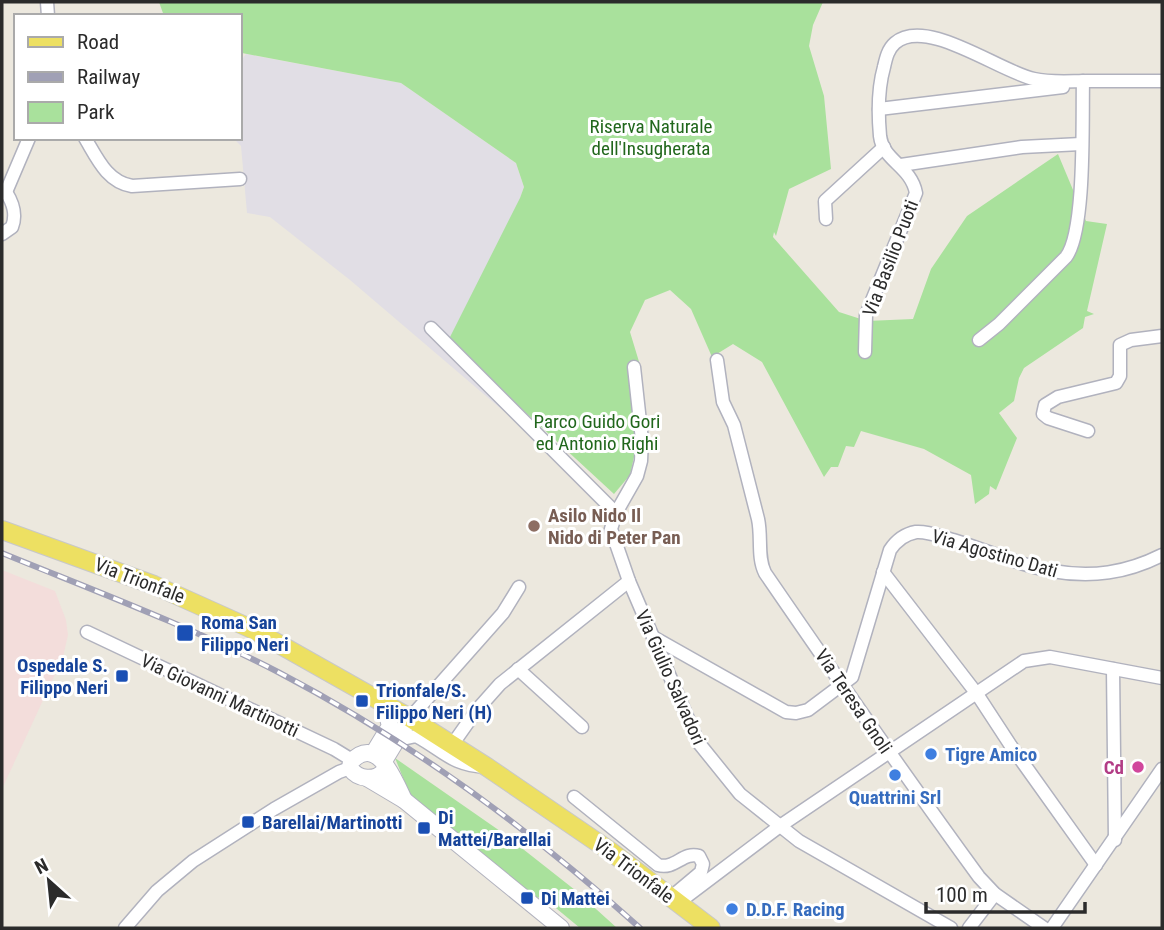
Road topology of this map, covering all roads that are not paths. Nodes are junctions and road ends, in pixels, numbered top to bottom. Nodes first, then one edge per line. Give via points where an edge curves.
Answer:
1 (1083, 81) junction
2 (1162, 81) edge
3 (879, 109) junction
4 (28, 140) edge
5 (86, 140) edge
6 (1081, 144) junction
7 (884, 147) junction
8 (901, 165) junction
9 (240, 179) dead end
10 (4, 192) edge
11 (826, 219) dead end
12 (2, 234) edge
13 (431, 328) dead end
14 (1162, 336) edge
15 (979, 340) dead end
16 (865, 352) dead end
17 (717, 360) dead end
18 (634, 367) dead end
19 (1088, 431) dead end
20 (616, 513) junction
21 (2, 530) edge
22 (1162, 555) edge
23 (883, 572) junction
24 (629, 581) junction
25 (519, 587) dead end
26 (87, 632) dead end
27 (653, 637) junction
28 (518, 669) junction
29 (1114, 669) junction
30 (1162, 678) edge
31 (845, 685) junction
32 (977, 694) junction
33 (384, 703) junction
34 (410, 718) junction
35 (582, 727) dead end
36 (398, 740) junction
37 (452, 745) junction
38 (888, 752) junction
39 (380, 760) junction
40 (351, 764) junction
41 (487, 767) junction
42 (1162, 769) edge
43 (368, 778) junction
44 (574, 797) dead end
45 (404, 800) junction
46 (780, 826) junction
47 (1115, 840) junction
48 (1096, 865) junction
49 (995, 894) junction
50 (674, 900) junction
51 (125, 928) edge
52 (561, 928) edge
53 (711, 928) edge
54 (951, 928) edge
55 (969, 928) edge
56 (1044, 928) edge
57 (1052, 928) edge

1 - 2 street
1 - 3 street via 1052,90
1 - 3 street via 1029,78 943,40 908,37 896,42 888,53
1 - 6 street
3 - 7 street
4 - 10 street
5 - 9 street via 110,176 128,186
6 - 8 street via 1022,147
6 - 15 street via 1080,195 1071,249
7 - 8 street, Via Basilio Puoti
7 - 11 street via 825,201
8 - 16 street, Via Basilio Puoti via 913,181 916,195 866,315
10 - 12 street via 13,206 14,220
13 - 20 street
14 - 19 street via 1121,345 1116,383 1058,397 1045,405 1046,417
17 - 31 street, Via Teresa Gnoli via 723,402 734,425 760,526 765,573
18 - 20 street via 641,461
20 - 24 street, Via Giulio Salvadori via 611,533
21 - 33 main road, Via Trionfale via 213,610
22 - 23 street, Via Agostino Dati via 1120,572 1081,574 1050,571 916,532 894,544
23 - 31 street, Via Agostino Dati via 854,674
23 - 32 street
24 - 27 street, Via Giulio Salvadori
24 - 28 street
25 - 34 street via 503,613
26 - 40 street, Via Giovanni Martinotti via 334,749
27 - 31 street via 786,712 804,712
27 - 46 street, Via Giulio Salvadori via 703,750 740,794
28 - 35 street
28 - 37 street via 487,697
29 - 30 street
29 - 32 street via 1038,657 1024,661
29 - 47 street
31 - 38 street, Via Teresa Gnoli
32 - 38 street
32 - 48 street
33 - 34 main road, Via Trionfale
33 - 39 street via 390,726
34 - 36 street
34 - 37 main road, Via Trionfale
36 - 39 street
36 - 41 street, Via Trionfale via 416,736 455,762
37 - 41 main road, Via Trionfale
38 - 46 street
38 - 49 street, Via Teresa Gnoli
39 - 40 street via 361,754
39 - 43 street via 381,774
39 - 45 street
40 - 43 street via 355,774
40 - 51 street via 193,861 157,891
41 - 50 main road, Via Trionfale
42 - 47 street
43 - 45 street
44 - 50 street via 658,865 671,866 689,855 699,856 701,872
45 - 52 street
46 - 50 street
46 - 54 street, Via Giulio Salvadori via 803,844
47 - 48 street
48 - 57 street
49 - 55 street
49 - 56 street, Via Teresa Gnoli
50 - 53 main road, Via Trionfale

